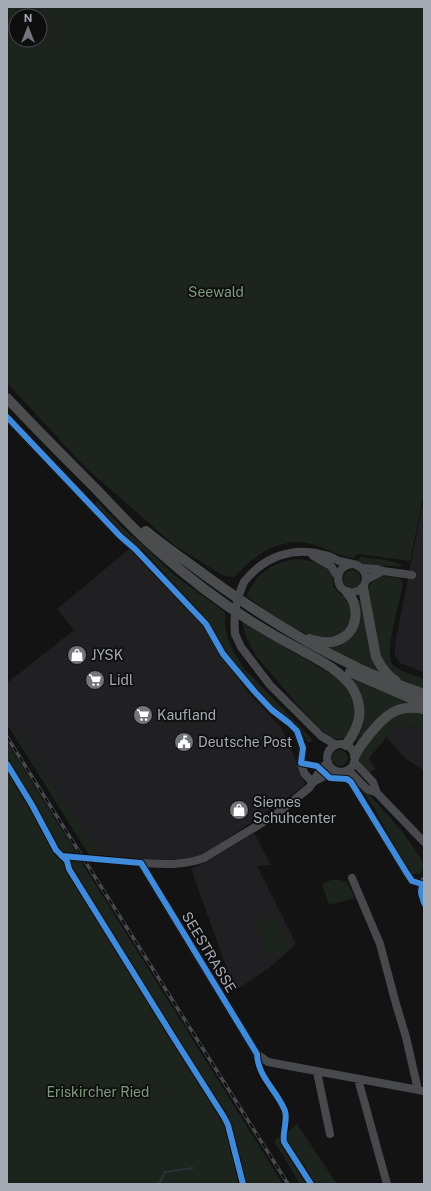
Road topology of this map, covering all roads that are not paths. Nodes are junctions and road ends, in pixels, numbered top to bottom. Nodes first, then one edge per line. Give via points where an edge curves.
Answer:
1 (7, 398) edge
2 (7, 417) edge
3 (118, 512) junction
4 (308, 552) junction
5 (351, 564) junction
6 (361, 568) junction
7 (383, 571) junction
8 (412, 575) dead end
9 (338, 577) junction
10 (364, 584) junction
11 (348, 592) junction
12 (279, 624) junction
13 (314, 657) junction
14 (422, 693) edge
15 (424, 704) edge
16 (424, 708) edge
17 (321, 736) junction
18 (341, 745) junction
19 (329, 750) junction
20 (355, 759) junction
21 (328, 762) junction
22 (348, 770) junction
23 (335, 771) junction
24 (347, 779) dead end
25 (313, 783) junction
26 (377, 793) junction
27 (424, 842) edge
28 (352, 878) dead end
29 (423, 882) edge
30 (424, 903) edge
31 (317, 1072) junction
32 (358, 1079) junction
33 (421, 1090) edge
34 (330, 1134) dead end
35 (387, 1184) edge

1 - 3 main road
2 - 25 street via 206,624 223,654 255,692 297,731 303,748 301,763 304,774
3 - 12 main road via 239,600
3 - 13 main road via 155,549 203,589 252,622
4 - 5 street
4 - 9 street via 331,566
4 - 17 street, bridge via 286,553 256,568 244,582 236,600 234,622 241,647 270,685
5 - 6 street
5 - 9 street via 343,567
6 - 7 street
6 - 10 street via 366,574
7 - 8 street
7 - 10 street
9 - 11 street via 339,585
10 - 11 street via 356,592
10 - 14 main road via 372,640 380,665 394,680
11 - 12 main road via 356,610 355,622 346,636 338,640 315,641
12 - 14 main road via 357,668
13 - 15 main road
13 - 18 main road via 348,682 358,701 360,713 357,728
16 - 20 main road via 404,708 385,716 358,749
17 - 18 street
17 - 19 street
18 - 19 street
18 - 20 street via 351,748
19 - 21 street
20 - 22 street
20 - 26 street via 373,782
21 - 23 street
21 - 25 street, SEESTRASSE
22 - 23 street
22 - 26 street via 367,789
23 - 25 street, SEESTRASSE
24 - 29 street via 412,881
25 - 31 street, SEESTRASSE via 275,815 204,858 182,864 141,863 258,1054 268,1062
26 - 27 street
28 - 33 street via 380,944
29 - 30 street via 421,893
31 - 32 street, SEESTRASSE
31 - 34 street
32 - 33 street, SEESTRASSE
32 - 35 street

